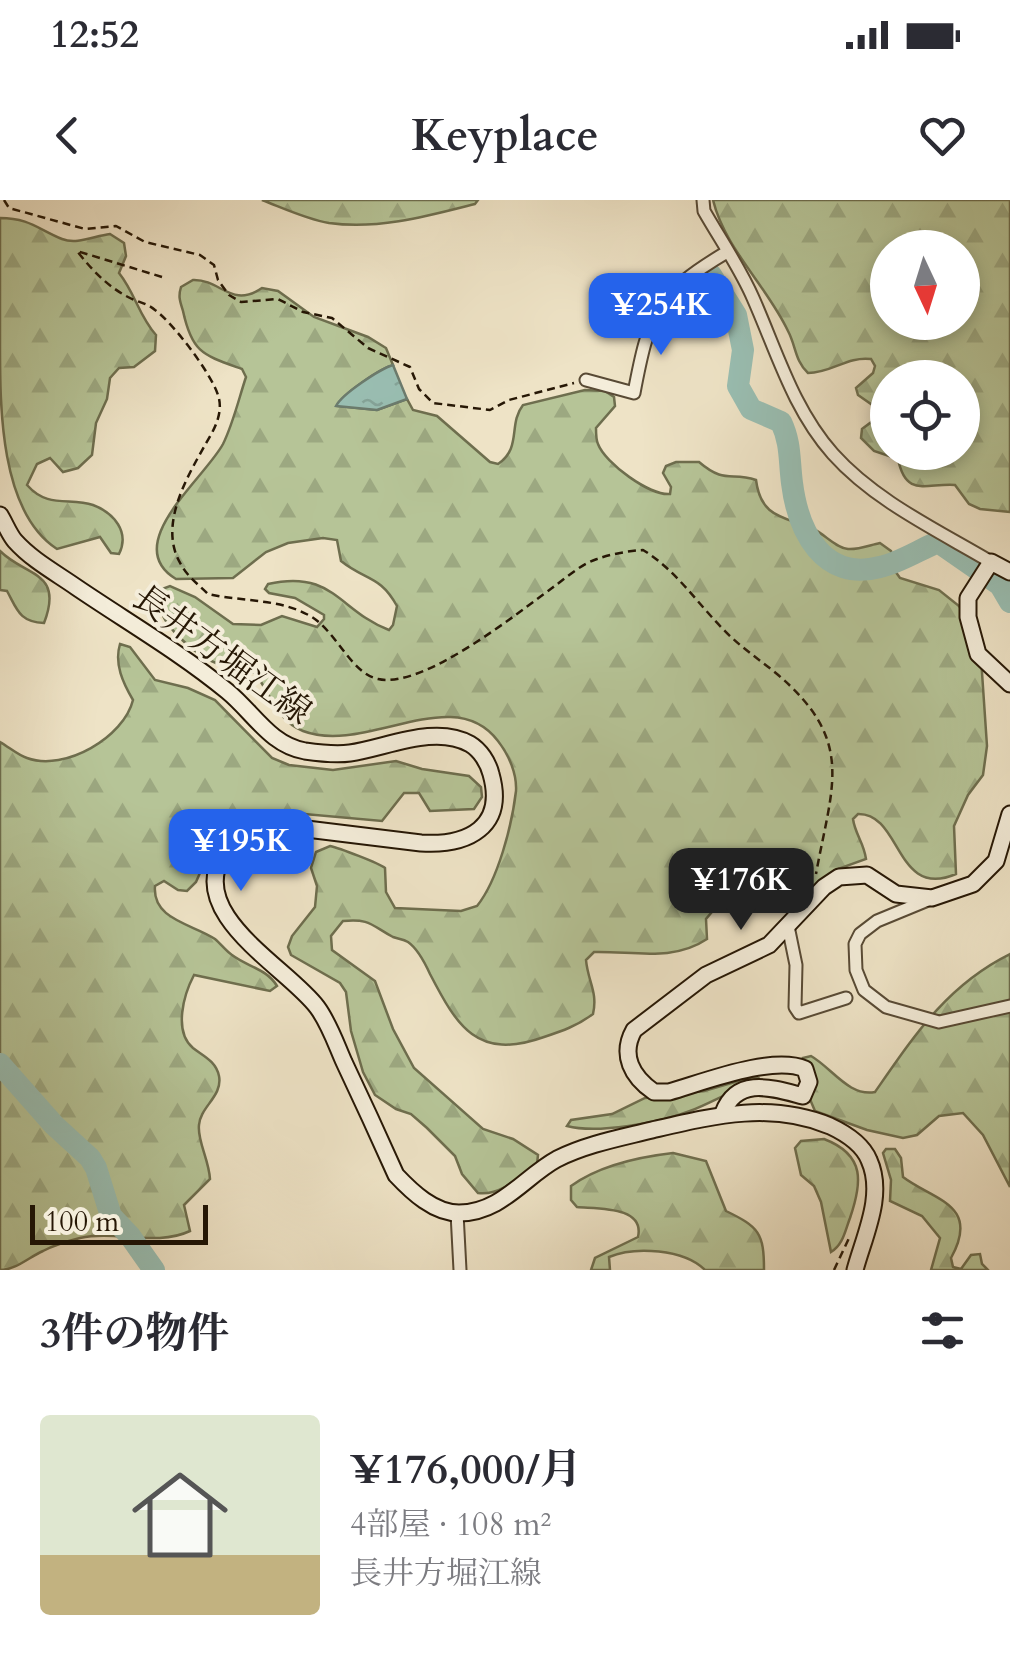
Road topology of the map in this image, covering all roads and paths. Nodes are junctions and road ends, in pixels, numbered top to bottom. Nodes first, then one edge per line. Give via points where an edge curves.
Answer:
1 (4, 200) edge
2 (703, 200) edge
3 (727, 252) junction
4 (162, 277) dead end
5 (586, 380) joint
6 (0, 515) edge
7 (989, 565) junction
8 (1010, 572) edge
9 (1010, 684) edge
10 (1010, 814) edge
11 (932, 898) junction
12 (811, 900) junction
13 (788, 926) junction
14 (846, 998) dead end
15 (1010, 1006) edge
16 (803, 1096) junction
17 (722, 1114) junction
18 (809, 1118) junction
19 (457, 1214) junction
20 (460, 1270) edge
21 (855, 1270) edge

1 - 5 path via 9,208 85,228 116,226 145,242 200,254 214,265 229,295 241,302 278,298 332,318 368,348 410,366 433,403 490,410
2 - 3 street
3 - 5 street via 664,299 648,325 634,393
3 - 7 street via 798,406 834,455 902,510
4 - 12 path via 77,252 96,276 167,320 199,358 220,399 212,434 180,492 173,532 179,563 208,594 271,601 306,614 327,627 364,672 404,680 596,559 642,550 822,723 833,787
6 - 19 main road, 長井方堀江線 via 13,540 42,564 228,692 283,744 347,754 458,738 488,763 492,811 462,840 433,844 274,825 238,837 215,876 218,899 248,943 317,1007 396,1175 429,1204
7 - 8 main road
7 - 9 main road via 972,589 968,616 978,654
10 - 11 main road via 988,872
11 - 12 main road via 896,894 856,874 838,877
11 - 15 street via 860,934 856,970 864,990 886,1008 940,1022
12 - 13 main road
13 - 14 street via 799,1013
13 - 16 main road via 759,950 706,975 634,1030 627,1053 634,1074 654,1092 791,1063 804,1069 809,1082
16 - 17 main road via 756,1087 729,1098
16 - 18 main road
17 - 18 main road
17 - 19 main road via 600,1142 556,1160 487,1208
18 - 21 main road via 848,1134 868,1157 876,1184
19 - 20 street

